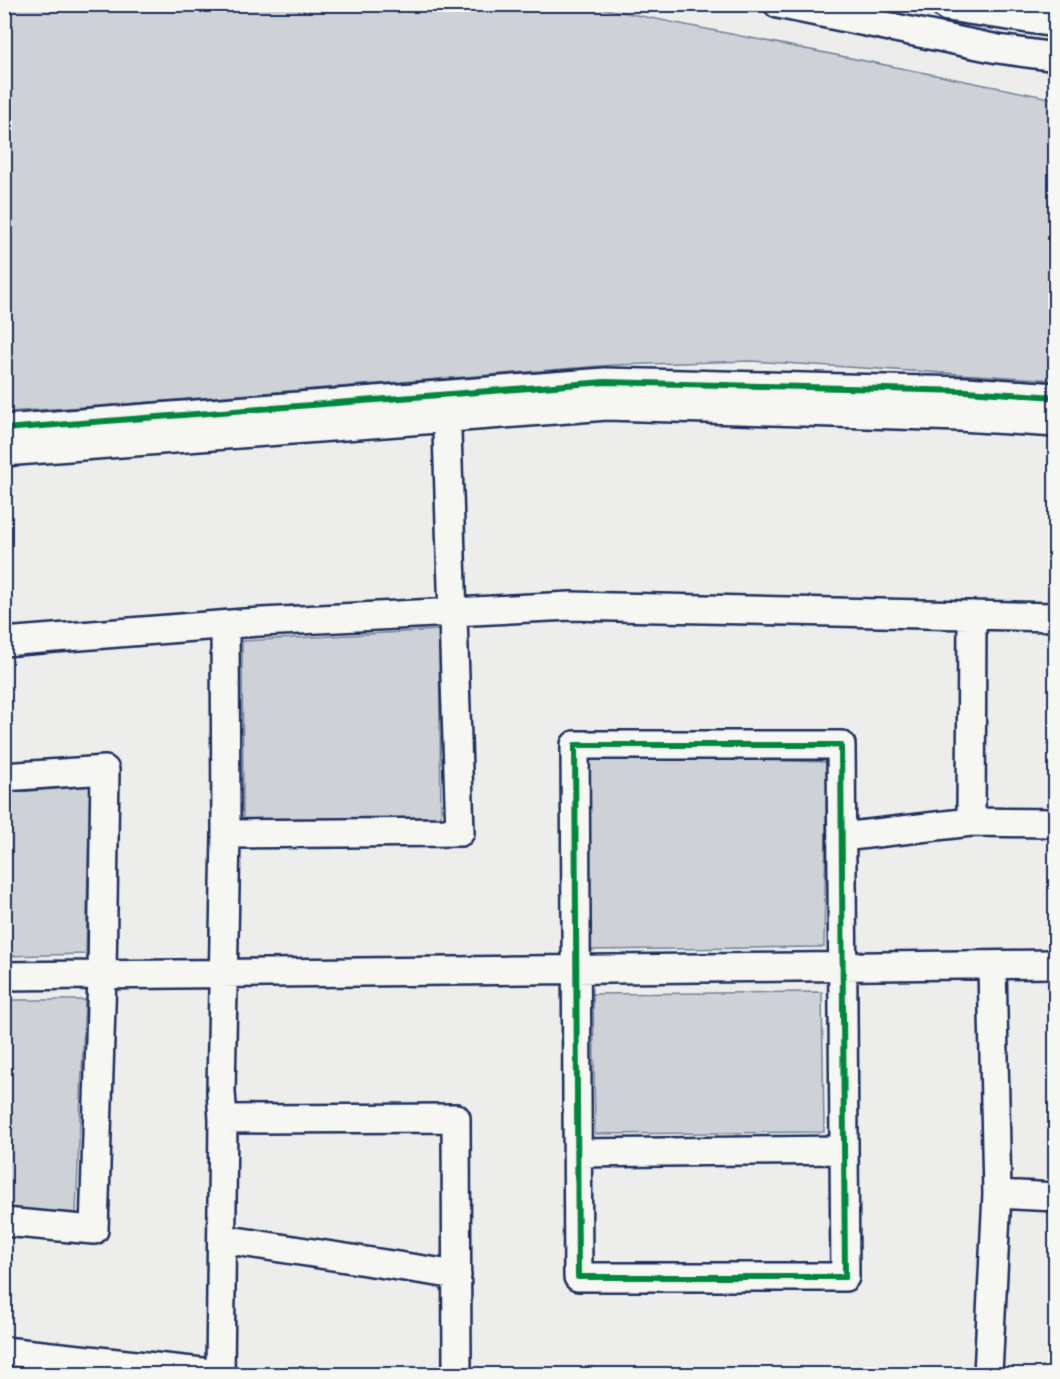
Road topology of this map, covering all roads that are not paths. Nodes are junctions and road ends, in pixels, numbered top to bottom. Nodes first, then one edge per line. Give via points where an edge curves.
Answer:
1 (778, 4) edge
2 (948, 4) edge
3 (1056, 20) edge
4 (1056, 57) edge
5 (1056, 397) edge
6 (446, 406) junction
7 (1056, 423) edge
8 (4, 429) edge
9 (4, 452) edge
10 (453, 612) junction
11 (972, 615) junction
12 (1056, 617) edge
13 (225, 625) junction
14 (4, 642) edge
15 (4, 777) edge
16 (971, 822) junction
17 (1056, 823) edge
18 (226, 834) junction
19 (842, 837) junction
20 (992, 964) junction
21 (1056, 964) edge
22 (843, 966) junction
23 (576, 970) junction
24 (223, 974) junction
25 (102, 975) junction
26 (4, 976) edge
27 (223, 1119) junction
28 (844, 1150) junction
29 (577, 1153) junction
30 (997, 1194) junction
31 (1056, 1197) edge
32 (4, 1222) edge
33 (222, 1239) junction
34 (457, 1275) junction
35 (4, 1351) edge
36 (221, 1374) edge
37 (458, 1374) edge
38 (988, 1374) edge

1 - 4 street via 998,49
2 - 3 highway
5 - 6 street via 966,391 605,382
6 - 7 street via 607,406
6 - 8 street
6 - 9 street
6 - 10 street
10 - 11 street via 570,606
10 - 13 street
10 - 18 street via 460,832
11 - 12 street
11 - 16 street
13 - 14 street
13 - 18 street
15 - 25 street via 105,770
16 - 17 street
16 - 19 street
18 - 24 street
19 - 22 street
19 - 23 street via 841,745 574,745
20 - 21 street
20 - 22 street
20 - 30 street
22 - 23 street
22 - 28 street
23 - 24 street
23 - 29 street
24 - 25 street
24 - 27 street
25 - 26 street
25 - 32 street via 94,1230
27 - 33 street
27 - 34 street via 456,1118
28 - 29 street
28 - 29 street via 845,1277 578,1277
30 - 31 street
30 - 38 street
33 - 34 street
33 - 36 street
34 - 37 street
35 - 36 street

